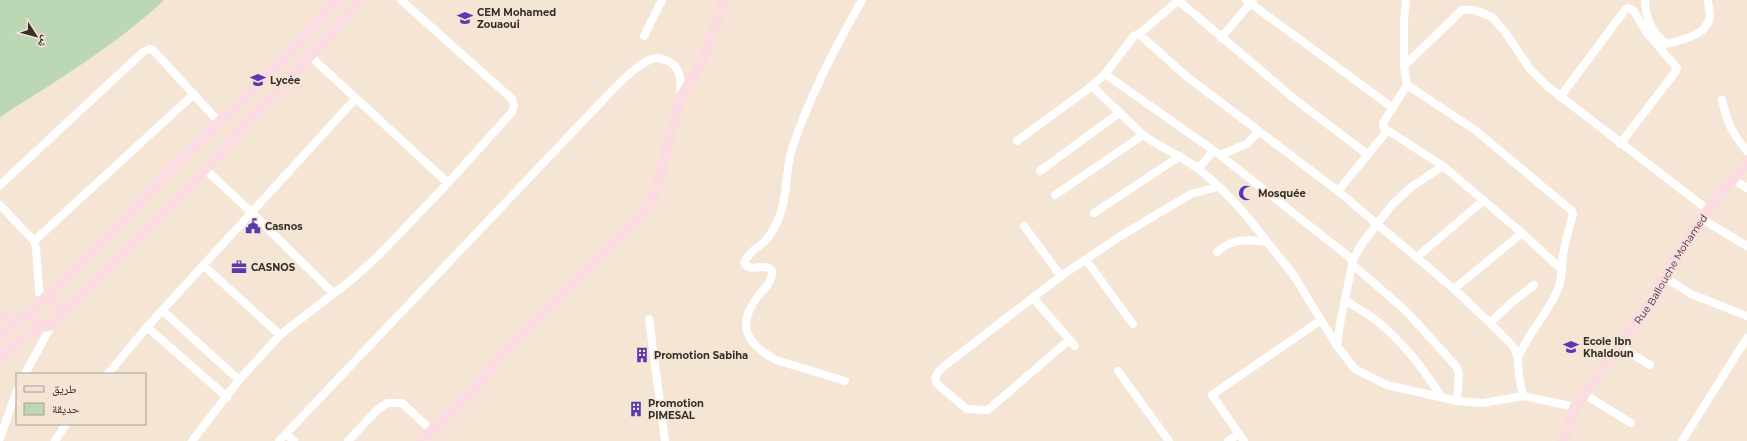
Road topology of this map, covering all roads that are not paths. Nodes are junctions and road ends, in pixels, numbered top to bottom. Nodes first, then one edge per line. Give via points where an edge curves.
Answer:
1 (338, 0) edge
2 (362, 0) edge
3 (401, 0) edge
4 (662, 0) edge
5 (724, 0) edge
6 (862, 0) edge
7 (1406, 0) edge
8 (1645, 0) edge
9 (1708, 0) edge
10 (1179, 1) edge
11 (1249, 1) edge
12 (1139, 34) junction
13 (644, 36) dead end
14 (1221, 38) junction
15 (310, 56) junction
16 (1404, 66) junction
17 (1105, 74) junction
18 (1407, 85) junction
19 (1092, 86) junction
20 (194, 94) junction
21 (1560, 97) junction
22 (356, 98) junction
23 (680, 99) junction
24 (1722, 100) dead end
25 (1392, 108) junction
26 (1119, 113) junction
27 (220, 123) junction
28 (1259, 131) junction
29 (1387, 131) junction
30 (1143, 135) junction
31 (1017, 141) dead end
32 (1620, 144) junction
33 (1747, 152) edge
34 (1217, 153) junction
35 (1367, 154) junction
36 (1180, 156) junction
37 (1747, 162) edge
38 (1443, 166) junction
39 (1198, 168) junction
40 (205, 170) junction
41 (1040, 171) dead end
42 (1732, 179) junction
43 (448, 183) junction
44 (0, 185) edge
45 (1218, 187) junction
46 (1747, 188) edge
47 (1338, 191) junction
48 (1055, 195) dead end
49 (1484, 200) junction
50 (0, 205) edge
51 (251, 212) junction
52 (1094, 213) dead end
53 (1705, 215) junction
54 (1377, 224) junction
55 (1024, 226) dead end
56 (1522, 233) junction
57 (34, 241) junction
58 (1266, 242) junction
59 (1747, 246) edge
60 (1217, 252) dead end
61 (1417, 257) junction
62 (1086, 260) junction
63 (1353, 263) junction
64 (204, 266) junction
65 (1562, 270) junction
66 (1061, 276) junction
67 (1666, 278) junction
68 (1534, 285) dead end
69 (1454, 289) junction
70 (333, 293) junction
71 (1033, 298) junction
72 (41, 301) junction
73 (1346, 301) junction
74 (32, 310) junction
75 (163, 311) junction
76 (1747, 316) edge
77 (0, 317) edge
78 (649, 319) dead end
79 (19, 320) junction
80 (1321, 320) junction
81 (51, 322) junction
82 (1490, 323) junction
83 (1133, 324) dead end
84 (147, 327) junction
85 (280, 334) junction
86 (0, 337) edge
87 (1747, 338) edge
88 (1337, 346) junction
89 (1619, 346) junction
90 (0, 357) edge
91 (1518, 358) junction
92 (1650, 365) dead end
93 (1118, 371) dead end
94 (26, 373) edge
95 (109, 373) edge
96 (239, 380) junction
97 (845, 381) dead end
98 (16, 393) edge
99 (1584, 394) junction
100 (1523, 396) junction
101 (227, 397) junction
102 (1442, 398) junction
103 (1457, 401) junction
104 (1575, 407) junction
105 (1631, 423) dead end
106 (65, 425) edge
107 (431, 430) junction
108 (286, 434) junction
109 (0, 438) edge
110 (1241, 438) edge
111 (55, 441) edge
112 (192, 441) edge
113 (279, 441) edge
114 (294, 441) edge
115 (348, 441) edge
116 (421, 441) edge
117 (665, 441) edge
118 (1169, 441) edge
119 (1228, 441) edge
120 (1563, 441) edge
121 (1682, 441) edge

1 - 27 main road
2 - 15 main road
3 - 43 street via 512,99 514,106 512,112
4 - 13 street
5 - 23 main road via 703,60
6 - 97 street via 813,92 789,161 780,215 766,240 746,258 744,263 746,267 764,266 772,271 771,280 750,306 745,322 751,340 776,360
7 - 16 street
8 - 9 street via 1645,9 1654,32 1668,44 1684,40 1704,28 1710,15
10 - 12 street
10 - 14 street
11 - 14 street
11 - 25 street
12 - 17 street via 1129,41
12 - 28 street via 1186,76
14 - 35 street via 1297,101
15 - 22 street
15 - 40 main road
16 - 18 street
16 - 21 street via 1462,10 1474,10 1492,17 1530,69
17 - 19 street
17 - 34 street
18 - 25 street
18 - 65 street via 1475,130 1572,211 1563,250
19 - 26 street
19 - 31 street
20 - 27 street
20 - 44 street via 153,50 149,49
20 - 57 street
21 - 32 street
21 - 32 street via 1625,10 1633,10 1647,33 1677,68
22 - 43 street
22 - 51 street
23 - 107 main road via 653,197 644,209
23 - 108 street via 682,84 673,64 658,58 638,67 603,100
24 - 33 street via 1729,126
25 - 29 street via 1383,123
26 - 30 street
26 - 41 street
27 - 72 main road
28 - 34 street via 1247,144
28 - 47 street
29 - 35 street
29 - 38 street
30 - 36 street
30 - 48 street
32 - 53 street
34 - 39 street
34 - 63 street
35 - 47 street
36 - 39 street
36 - 52 street
37 - 42 main road, Rue Ballouche Mohamed
38 - 49 street
38 - 54 street via 1411,187
39 - 45 street
40 - 51 street
40 - 81 main road via 84,294
42 - 46 street
42 - 53 main road, Rue Ballouche Mohamed
43 - 70 street via 376,258
45 - 58 street via 1249,217
45 - 62 street via 1190,194 1170,205
47 - 54 street
49 - 56 street
49 - 61 street
50 - 57 street
51 - 64 street
51 - 70 street
53 - 59 street
53 - 67 main road, Rue Ballouche Mohamed via 1682,248
54 - 61 street
54 - 63 street via 1361,245
55 - 66 street
56 - 65 street
56 - 69 street
57 - 72 street
58 - 60 street via 1232,241
58 - 80 street via 1293,274
61 - 69 street
62 - 66 street
62 - 83 street
63 - 73 street
63 - 103 street via 1405,310 1456,366 1459,374
64 - 75 street
64 - 85 street
65 - 91 street via 1551,304 1522,346
66 - 71 street
67 - 76 street via 1691,294
67 - 89 main road, Rue Ballouche Mohamed via 1652,302
68 - 82 street
69 - 82 street
70 - 85 street
71 - 71 street via 939,371 935,378 937,384 967,409 988,410 1072,343
72 - 74 main road
72 - 81 main road via 52,303 57,309
73 - 88 street
73 - 102 street via 1366,313 1394,336
74 - 79 main road
74 - 81 main road via 34,320
75 - 84 street
75 - 96 street
77 - 79 main road
78 - 117 street
79 - 86 main road
80 - 88 street
80 - 110 street via 1212,395
81 - 90 main road via 25,337
81 - 94 street
82 - 91 street via 1512,346
84 - 95 street
84 - 101 street
85 - 96 street
87 - 121 street
88 - 102 street via 1355,369 1387,385
89 - 92 street
89 - 99 main road, Rue Ballouche Mohamed
91 - 100 street
93 - 118 street
96 - 101 street
98 - 109 street
99 - 104 main road, Rue Ballouche Mohamed
99 - 105 street
100 - 103 street via 1482,403
100 - 104 street
101 - 112 street
102 - 103 street
104 - 120 main road, Rue Ballouche Mohamed
106 - 111 street
107 - 115 street via 402,403 387,403
107 - 116 main road
108 - 113 street
108 - 114 street
110 - 119 street

